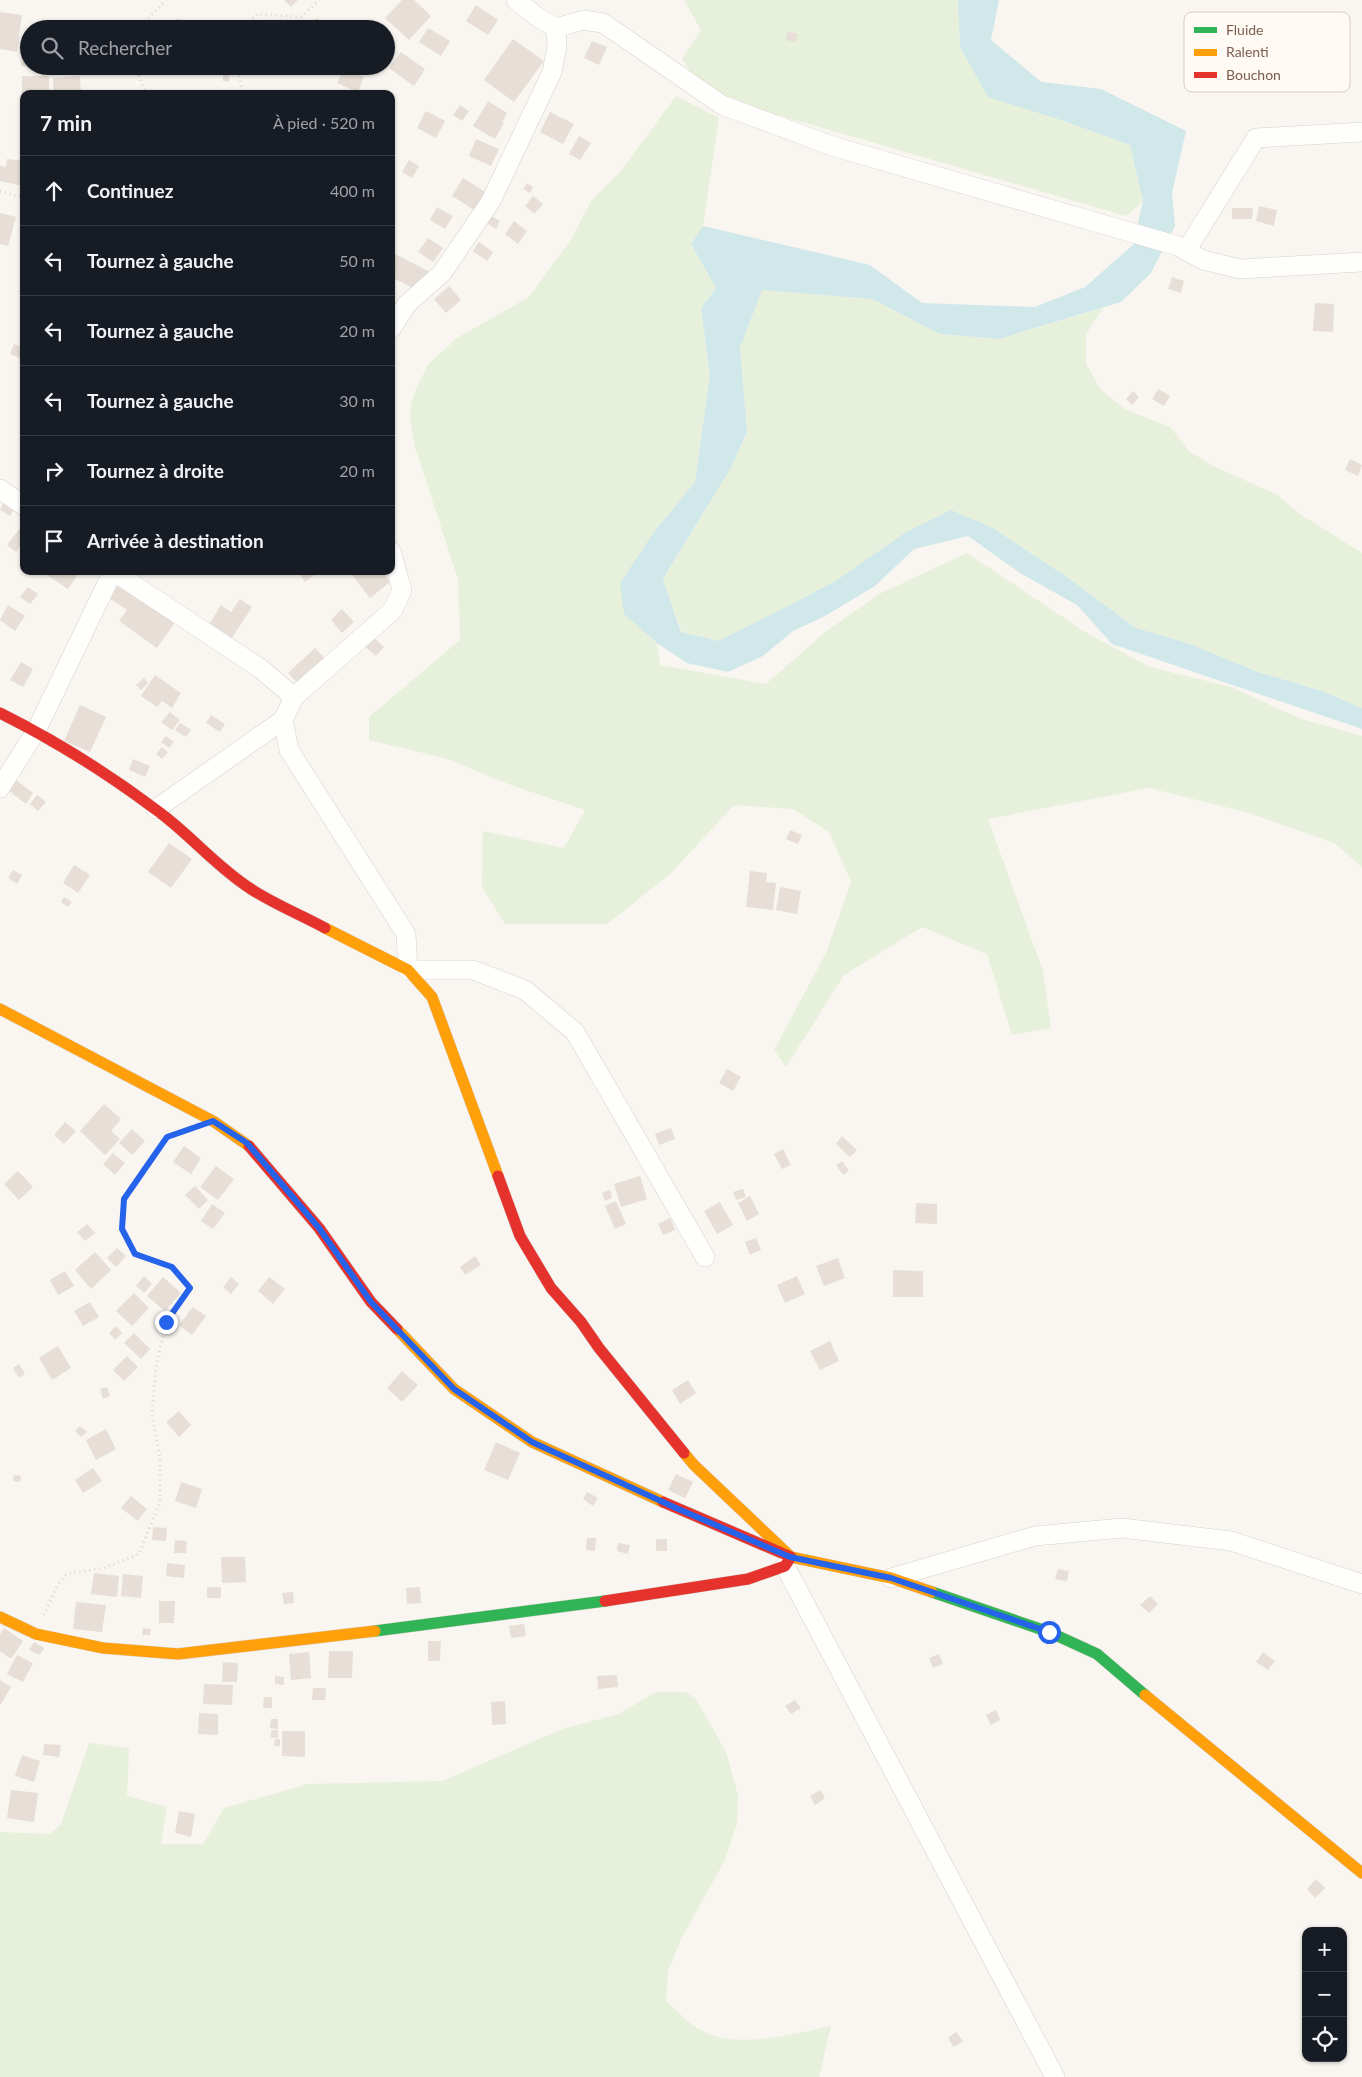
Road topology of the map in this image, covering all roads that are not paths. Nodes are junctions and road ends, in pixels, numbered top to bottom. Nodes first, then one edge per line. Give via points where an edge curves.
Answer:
1 (516, 0) edge
2 (556, 28) junction
3 (1362, 132) edge
4 (1182, 248) junction
5 (1362, 262) edge
6 (395, 322) edge
7 (0, 488) edge
8 (20, 503) edge
9 (395, 565) edge
10 (111, 575) edge
11 (119, 575) edge
12 (294, 696) junction
13 (0, 713) edge
14 (283, 720) junction
15 (36, 732) junction
16 (0, 788) edge
17 (156, 809) junction
18 (408, 970) junction
19 (0, 1009) edge
20 (705, 1256) dead end
21 (788, 1562) junction
22 (891, 1578) junction
23 (1362, 1584) edge
24 (0, 1617) edge
25 (1362, 1873) edge
26 (1055, 2077) edge

1 - 2 street
2 - 4 street via 583,20 603,23 722,105 832,146
2 - 6 street via 557,47 552,72 491,202 442,272 407,304
3 - 4 street via 1256,138
4 - 5 street via 1203,260 1240,269
7 - 8 street
9 - 12 street via 402,590 393,610
10 - 15 street
11 - 12 street via 261,669
12 - 14 street
13 - 15 street
14 - 17 street
14 - 18 street via 289,750 406,934
15 - 16 street
15 - 17 street
17 - 18 street via 217,865 252,890
18 - 20 street via 473,970 525,990 574,1032
18 - 21 street via 432,997 520,1236 551,1288 694,1465
19 - 21 street via 213,1121 247,1143 319,1228 371,1302 454,1389 532,1442
21 - 22 street
21 - 24 street via 748,1579 549,1609 178,1654 103,1648 36,1634
21 - 26 street
22 - 23 street via 1035,1536 1122,1528 1231,1541
22 - 25 street via 1049,1632 1097,1654

